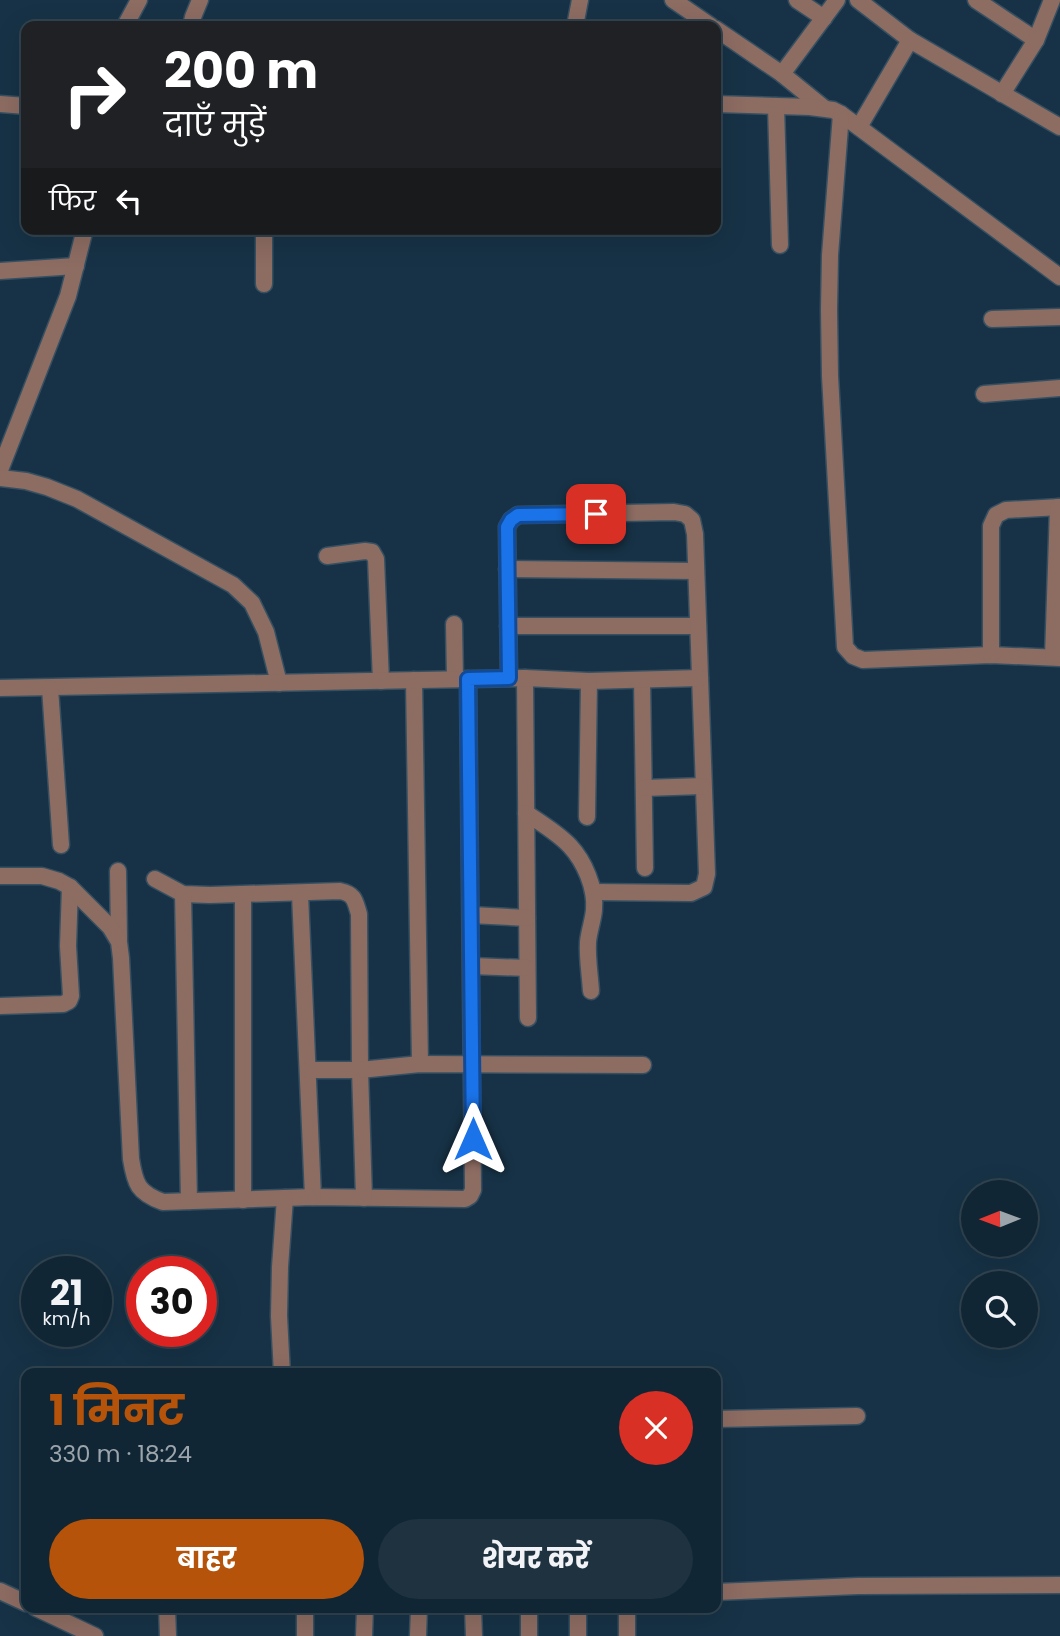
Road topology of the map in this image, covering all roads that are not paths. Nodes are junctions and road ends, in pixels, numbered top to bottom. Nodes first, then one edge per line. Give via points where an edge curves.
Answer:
1 (139, 0) edge
2 (200, 0) edge
3 (580, 0) edge
4 (673, 0) edge
5 (797, 0) edge
6 (837, 0) edge
7 (858, 0) edge
8 (976, 0) edge
9 (1053, 0) edge
10 (1060, 4) edge
11 (824, 18) junction
12 (128, 21) edge
13 (192, 21) edge
14 (576, 21) edge
15 (704, 21) edge
16 (721, 32) edge
17 (910, 40) junction
18 (1037, 40) junction
19 (782, 74) junction
20 (1002, 94) junction
21 (0, 104) edge
22 (721, 104) edge
23 (21, 106) edge
24 (776, 106) junction
25 (824, 108) junction
26 (841, 114) junction
27 (859, 127) junction
28 (1060, 127) edge
29 (84, 235) edge
30 (264, 235) edge
31 (780, 245) dead end
32 (76, 266) junction
33 (0, 271) edge
34 (1060, 277) edge
35 (264, 284) dead end
36 (1060, 317) edge
37 (992, 319) dead end
38 (1060, 388) edge
39 (984, 394) dead end
40 (0, 470) edge
41 (0, 478) edge
42 (1059, 507) edge
43 (327, 556) dead end
44 (507, 569) junction
45 (696, 571) junction
46 (454, 624) dead end
47 (508, 626) junction
48 (698, 626) junction
49 (991, 654) junction
50 (1057, 657) edge
51 (517, 678) junction
52 (700, 678) junction
53 (462, 679) junction
54 (414, 680) junction
55 (642, 680) junction
56 (381, 681) junction
57 (589, 681) junction
58 (279, 683) junction
59 (0, 688) edge
60 (50, 688) junction
61 (703, 786) junction
62 (644, 788) junction
63 (526, 813) junction
64 (587, 817) dead end
65 (61, 845) dead end
66 (645, 868) dead end
67 (118, 872) dead end
68 (0, 876) edge
69 (155, 879) dead end
70 (70, 887) junction
71 (593, 892) junction
72 (183, 894) junction
73 (300, 894) junction
74 (243, 895) junction
75 (471, 915) junction
76 (527, 918) junction
77 (118, 942) junction
78 (472, 966) junction
79 (527, 968) junction
80 (591, 990) dead end
81 (0, 1006) edge
82 (528, 1018) dead end
83 (419, 1064) junction
84 (472, 1064) junction
85 (643, 1065) dead end
86 (360, 1069) junction
87 (308, 1070) junction
88 (285, 1198) junction
89 (313, 1198) junction
90 (364, 1198) junction
91 (243, 1200) junction
92 (189, 1201) junction
93 (282, 1368) edge
94 (857, 1416) dead end
95 (721, 1419) edge
96 (1060, 1585) edge
97 (0, 1591) edge
98 (721, 1592) edge
99 (21, 1601) edge
100 (47, 1613) edge
101 (167, 1613) edge
102 (305, 1613) edge
103 (365, 1613) edge
104 (419, 1613) edge
105 (473, 1613) edge
106 (529, 1613) edge
107 (578, 1613) edge
108 (627, 1613) edge
109 (95, 1636) edge
110 (168, 1636) edge
111 (305, 1636) edge
112 (364, 1636) edge
113 (418, 1636) edge
114 (474, 1636) edge
115 (529, 1636) edge
116 (578, 1636) edge
117 (628, 1636) edge

1 - 12 street
2 - 13 street
3 - 14 street
4 - 15 street
5 - 11 street
6 - 11 street
7 - 17 street
8 - 18 street
9 - 10 street
9 - 18 street
11 - 19 street
16 - 19 street
17 - 20 street
17 - 27 street
18 - 20 street
19 - 25 street
20 - 28 street
21 - 23 street
22 - 24 street
24 - 25 street
24 - 31 street
25 - 26 street
26 - 27 street
26 - 49 street via 829,310 845,647 863,660
27 - 34 street
29 - 32 street
30 - 35 street
32 - 33 street
32 - 40 street
36 - 37 street
38 - 39 street
41 - 58 street via 26,481 77,499 233,586 252,603 266,632
42 - 49 street via 1006,510 996,515 991,526
42 - 50 street
43 - 56 street via 365,551 376,559
44 - 45 street
44 - 45 street via 507,527 518,515 674,512 692,520
44 - 47 street
45 - 48 street
46 - 53 street
47 - 48 street
47 - 51 street
48 - 52 street
49 - 50 street
51 - 53 street
51 - 57 street
51 - 63 street
52 - 55 street
52 - 61 street
53 - 54 street
53 - 75 street
54 - 56 street
54 - 83 street
55 - 57 street
55 - 62 street
56 - 58 street
57 - 64 street
58 - 60 street
59 - 60 street
60 - 65 street
61 - 62 street
61 - 71 street via 704,887 691,893
62 - 66 street
63 - 71 street via 571,846
63 - 76 street
67 - 77 street
68 - 70 street via 42,876
69 - 72 street
70 - 77 street via 110,927
70 - 81 street via 69,1002
71 - 80 street via 588,940
72 - 74 street
72 - 92 street
73 - 74 street
73 - 86 street via 340,891 355,901 359,914
73 - 87 street
74 - 91 street
75 - 76 street
75 - 78 street
76 - 79 street
77 - 92 street via 134,1178 150,1198
78 - 79 street
78 - 84 street
79 - 82 street
83 - 84 street
83 - 86 street
84 - 85 street
84 - 90 street via 470,1196
86 - 87 street
86 - 90 street
87 - 89 street
88 - 89 street
88 - 91 street
88 - 93 street via 279,1292
89 - 90 street
91 - 92 street
94 - 95 street
96 - 98 street
97 - 99 street
100 - 109 street
101 - 110 street
102 - 111 street
103 - 112 street
104 - 113 street
105 - 114 street
106 - 115 street
107 - 116 street
108 - 117 street

